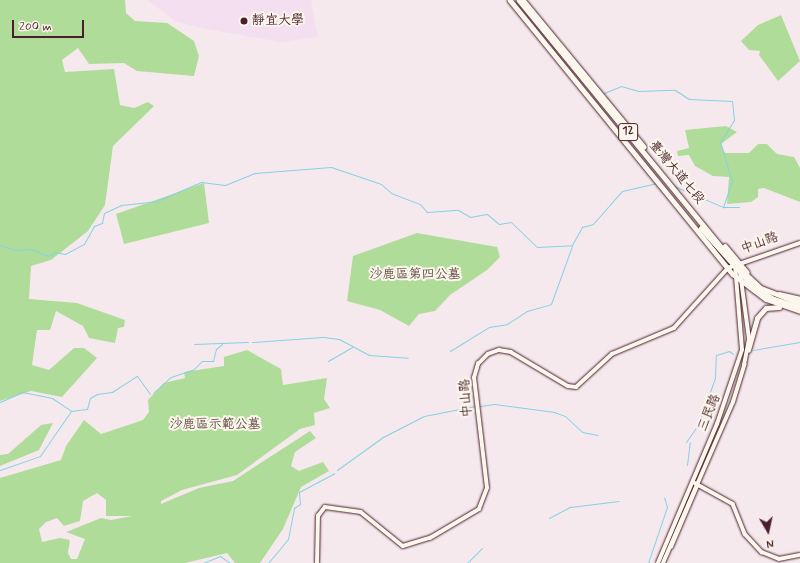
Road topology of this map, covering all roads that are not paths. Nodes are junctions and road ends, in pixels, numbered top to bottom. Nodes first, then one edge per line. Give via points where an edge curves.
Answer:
1 (510, 0) edge
2 (513, 0) edge
3 (519, 0) edge
4 (523, 0) edge
5 (667, 187) junction
6 (690, 218) junction
7 (800, 243) edge
8 (734, 266) junction
9 (740, 269) junction
10 (733, 274) junction
11 (741, 275) junction
12 (742, 281) junction
13 (800, 299) edge
14 (800, 303) edge
15 (800, 307) edge
16 (791, 309) junction
17 (800, 311) edge
18 (748, 350) junction
19 (738, 364) junction
20 (744, 365) junction
21 (717, 424) junction
22 (722, 425) junction
23 (692, 482) junction
24 (697, 483) junction
25 (800, 555) edge
26 (317, 563) edge
27 (658, 563) edge
28 (663, 563) edge

1 - 6 main road, 臺灣大道七段 / 12
2 - 5 main road, 臺灣大道七段 / 12
3 - 8 main road, 臺灣大道七段 / 12
4 - 8 main road, 臺灣大道七段 / 12
5 - 6 main road, 臺灣大道七段 / 12
5 - 8 main road, 臺灣大道七段 / 12
6 - 8 main road, 臺灣大道七段 / 12
7 - 8 street, 中山路
8 - 9 main road, 臺灣大道七段 / 12
8 - 10 main road, 臺灣大道七段 / 12
8 - 11 main road, 臺灣大道七段 / 12
8 - 13 main road, 臺灣大道七段 / 12 via 770,290
8 - 26 street, 中山路 via 674,328 612,354 576,388 504,350 481,359 474,378 487,488 479,509 430,538 403,546 361,512 325,507 318,516
9 - 11 street, 三民路
9 - 14 main road, 臺灣大道七段 / 12 via 768,292
10 - 12 main road, 臺灣大道七段 / 12
10 - 19 street, 三民路 via 743,333
11 - 12 street, 三民路
11 - 15 main road, 臺灣大道七段 / 12 via 761,292
12 - 16 main road, 臺灣大道七段 / 12 via 766,299
12 - 18 street, 三民路
16 - 17 main road, 臺灣大道七段 / 12
16 - 18 main road via 773,306 763,310 757,318
18 - 20 street, 三民路
19 - 20 street
19 - 21 street, 三民路
20 - 22 street, 三民路
21 - 22 street
21 - 23 street, 三民路
22 - 24 street, 三民路
23 - 24 street
23 - 27 street, 三民路
24 - 25 street via 732,504 745,534 762,552 779,559
24 - 28 street, 三民路

